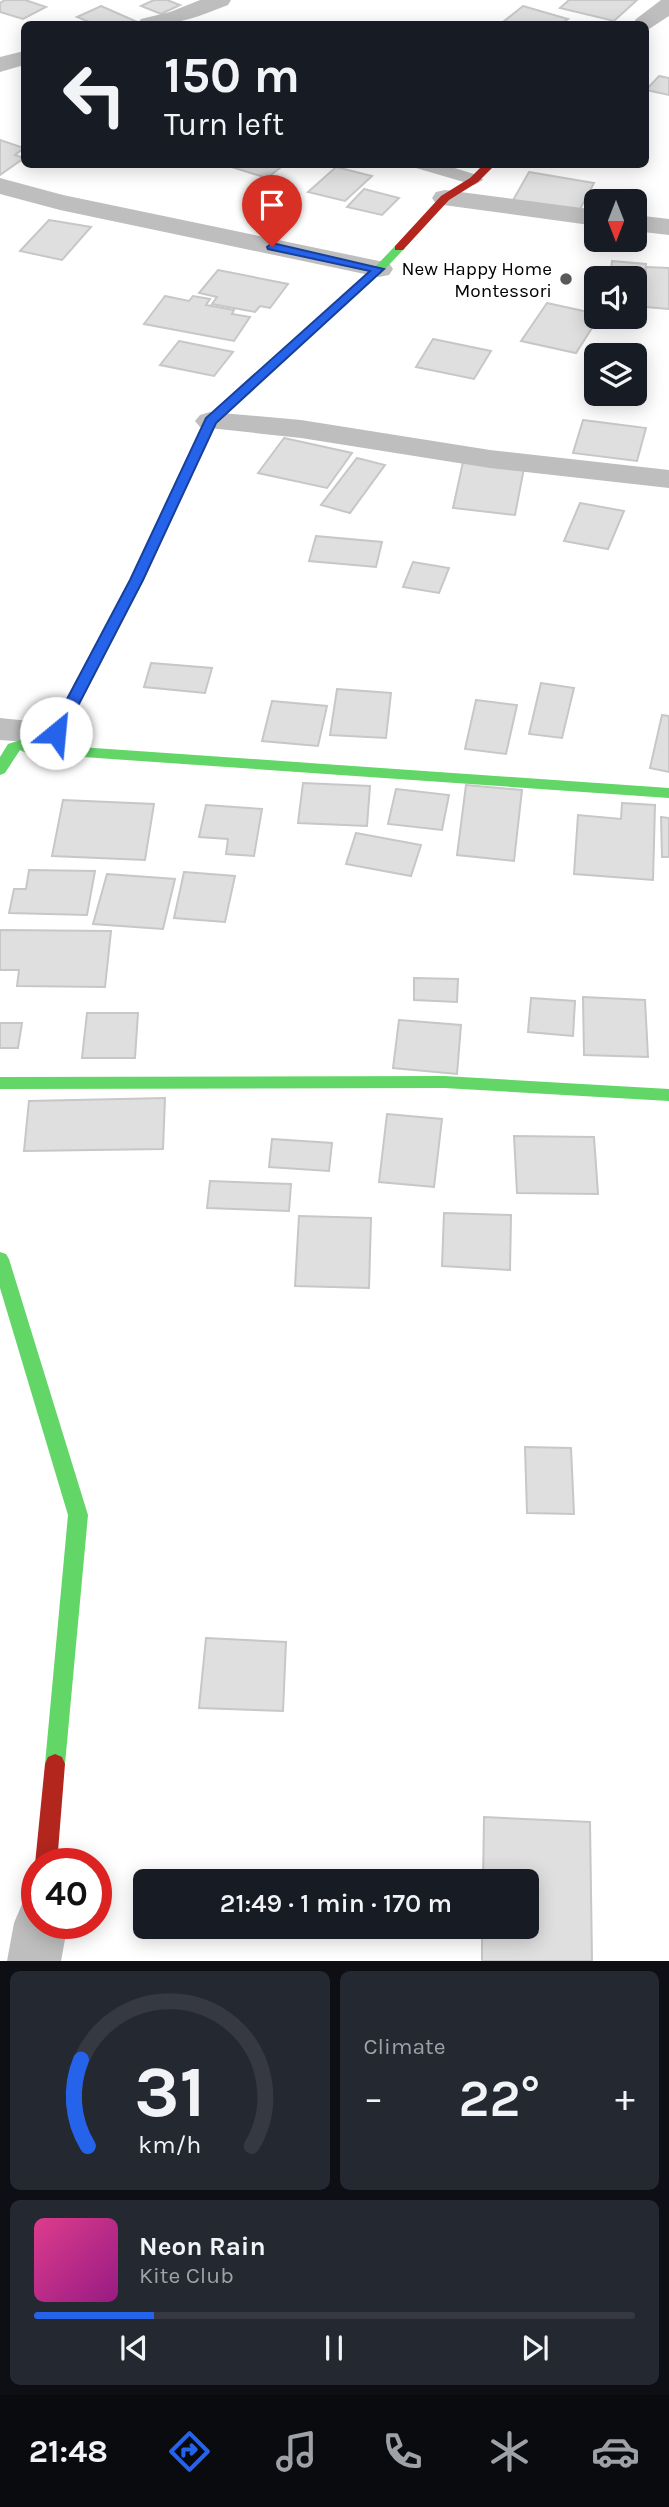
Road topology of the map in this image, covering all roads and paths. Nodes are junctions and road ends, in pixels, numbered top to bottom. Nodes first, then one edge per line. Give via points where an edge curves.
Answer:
1 (220, 0) edge
2 (158, 21) edge
3 (21, 59) edge
4 (0, 65) edge
5 (435, 168) edge
6 (487, 168) edge
7 (474, 180) junction
8 (0, 186) edge
9 (445, 198) junction
10 (584, 216) edge
11 (648, 225) edge
12 (669, 227) edge
13 (379, 269) junction
14 (210, 421) junction
15 (669, 479) edge
16 (56, 733) joint
17 (7, 738) edge
18 (0, 770) edge
19 (669, 793) edge
20 (0, 1083) edge
21 (669, 1095) edge
22 (0, 1259) edge
23 (47, 1848) edge
24 (38, 1939) edge
25 (34, 1961) edge

1 - 2 street
3 - 4 street
5 - 7 lane
6 - 7 street
7 - 9 street
8 - 13 street
9 - 10 street
9 - 13 street
11 - 12 street
13 - 14 street
14 - 15 street
14 - 16 street via 136,580
16 - 17 street
17 - 18 street
17 - 19 street
20 - 21 street via 444,1082
22 - 23 street via 78,1515
24 - 25 street

